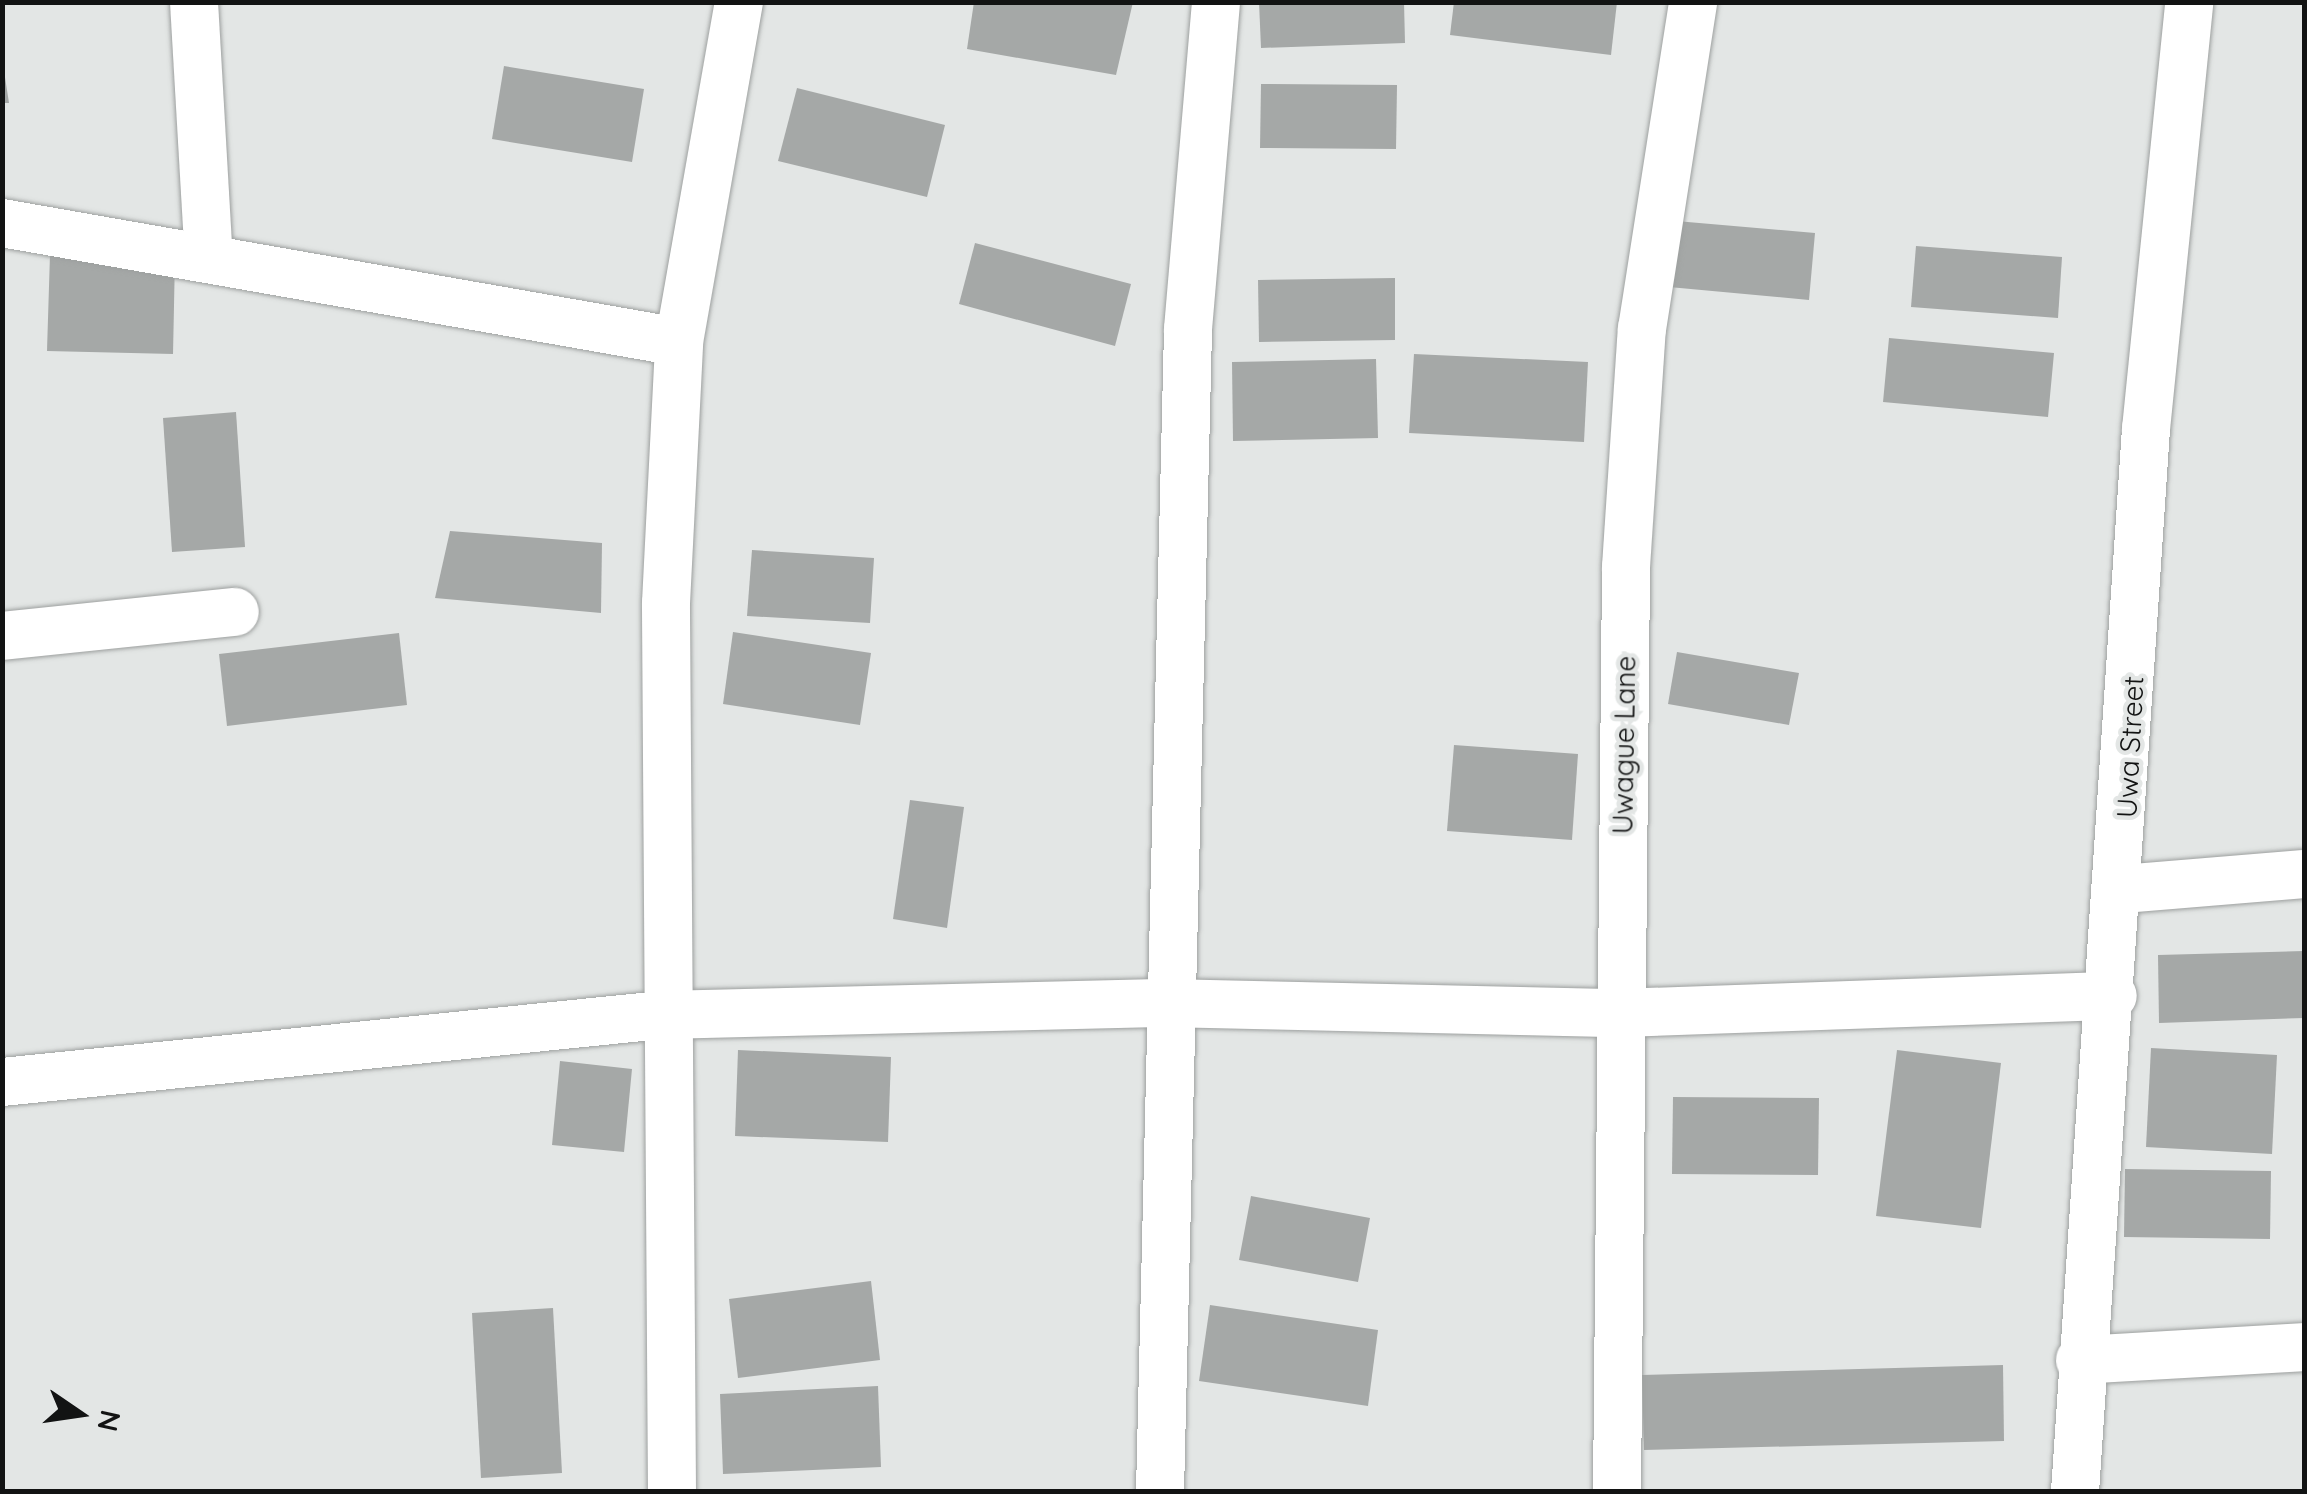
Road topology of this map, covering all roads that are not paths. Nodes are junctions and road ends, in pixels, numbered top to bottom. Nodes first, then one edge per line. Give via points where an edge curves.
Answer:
1 (194, 2) edge
2 (738, 2) edge
3 (1216, 2) edge
4 (1693, 2) edge
5 (2188, 2) edge
6 (2, 223) edge
7 (209, 259) junction
8 (679, 342) junction
9 (236, 612) dead end
10 (2, 636) edge
11 (2304, 874) edge
12 (2122, 889) junction
13 (2112, 996) junction
14 (1166, 1003) junction
15 (1620, 1013) junction
16 (662, 1015) junction
17 (2, 1082) edge
18 (2304, 1348) edge
19 (2080, 1360) junction
20 (672, 1492) edge
21 (1160, 1492) edge
22 (1617, 1492) edge
23 (2075, 1492) edge

1 - 7 street
2 - 8 street
3 - 14 street via 1188,329
4 - 15 street, Uwague Lane via 1642,329 1626,567
5 - 12 street, Uwa Street via 2146,429
6 - 7 street
7 - 8 street
8 - 16 street
9 - 10 street
11 - 12 street
12 - 13 street, Uwa Street
13 - 15 street
13 - 19 street, Uwa Street
14 - 15 street
14 - 16 street
14 - 21 street
15 - 22 street, Uwague Lane
16 - 17 street
16 - 20 street
18 - 19 street
19 - 23 street, Uwa Street

